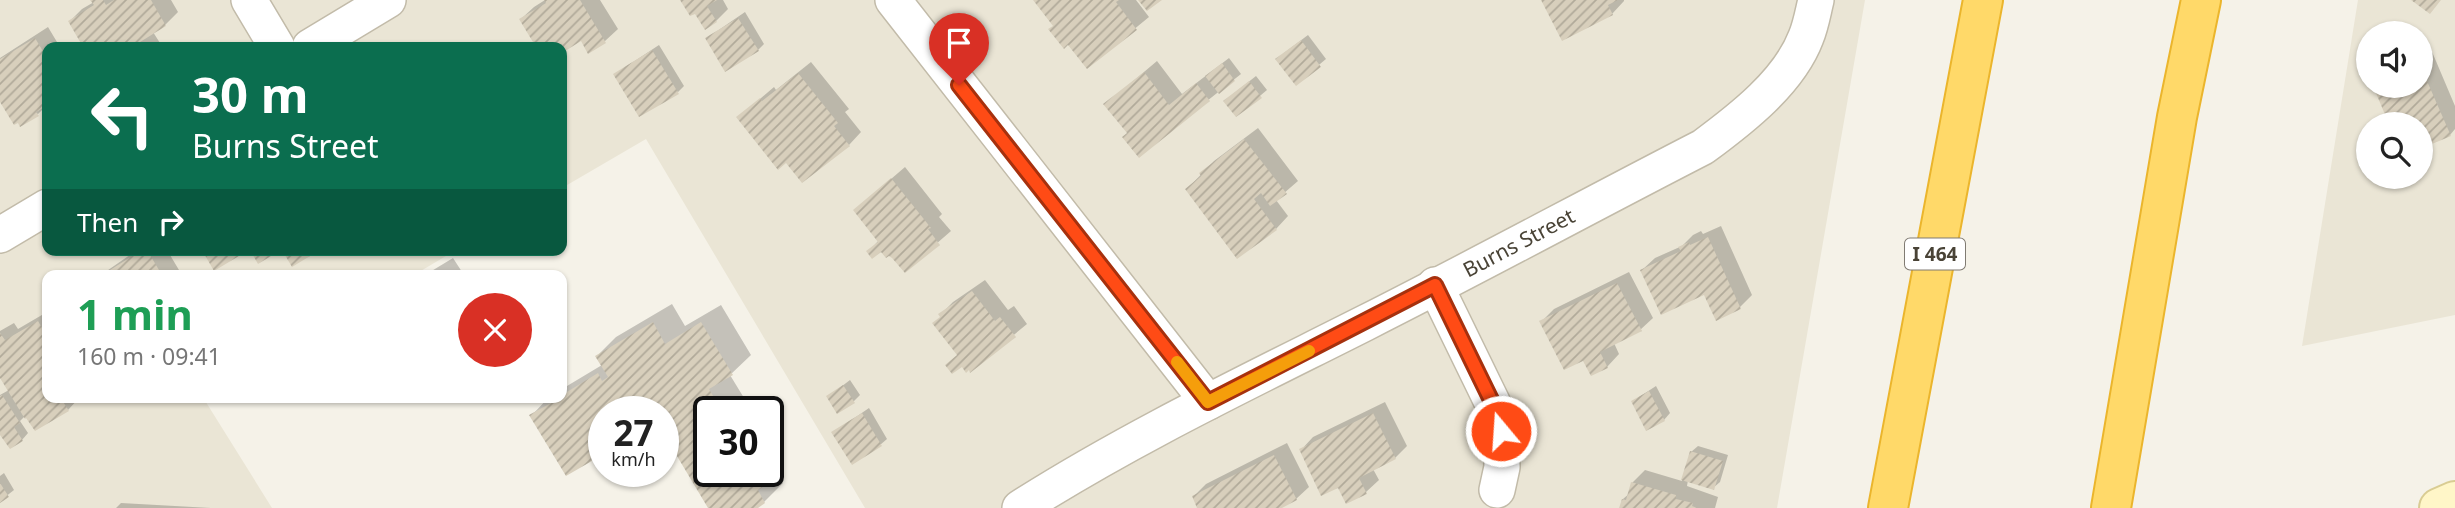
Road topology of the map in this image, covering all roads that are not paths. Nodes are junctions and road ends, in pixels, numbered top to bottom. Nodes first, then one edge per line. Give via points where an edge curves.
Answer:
1 (248, 0) edge
2 (388, 0) edge
3 (892, 0) edge
4 (1816, 0) edge
5 (1983, 0) edge
6 (2201, 0) edge
7 (274, 42) edge
8 (318, 42) edge
9 (42, 209) edge
10 (0, 235) edge
11 (1435, 285) junction
12 (1208, 402) junction
13 (1497, 490) dead end
14 (2455, 501) edge
15 (1020, 508) edge
16 (1888, 508) edge
17 (2111, 508) edge
18 (2439, 508) edge

1 - 7 street
2 - 8 street
3 - 12 street
4 - 11 street, Burns Street via 1805,39 1782,76 1748,114 1703,147
5 - 16 highway, I 464
6 - 17 highway
9 - 10 street
11 - 12 street, Burns Street
11 - 13 street via 1493,404 1501,431
12 - 15 street, Burns Street via 1078,471
14 - 18 main road

